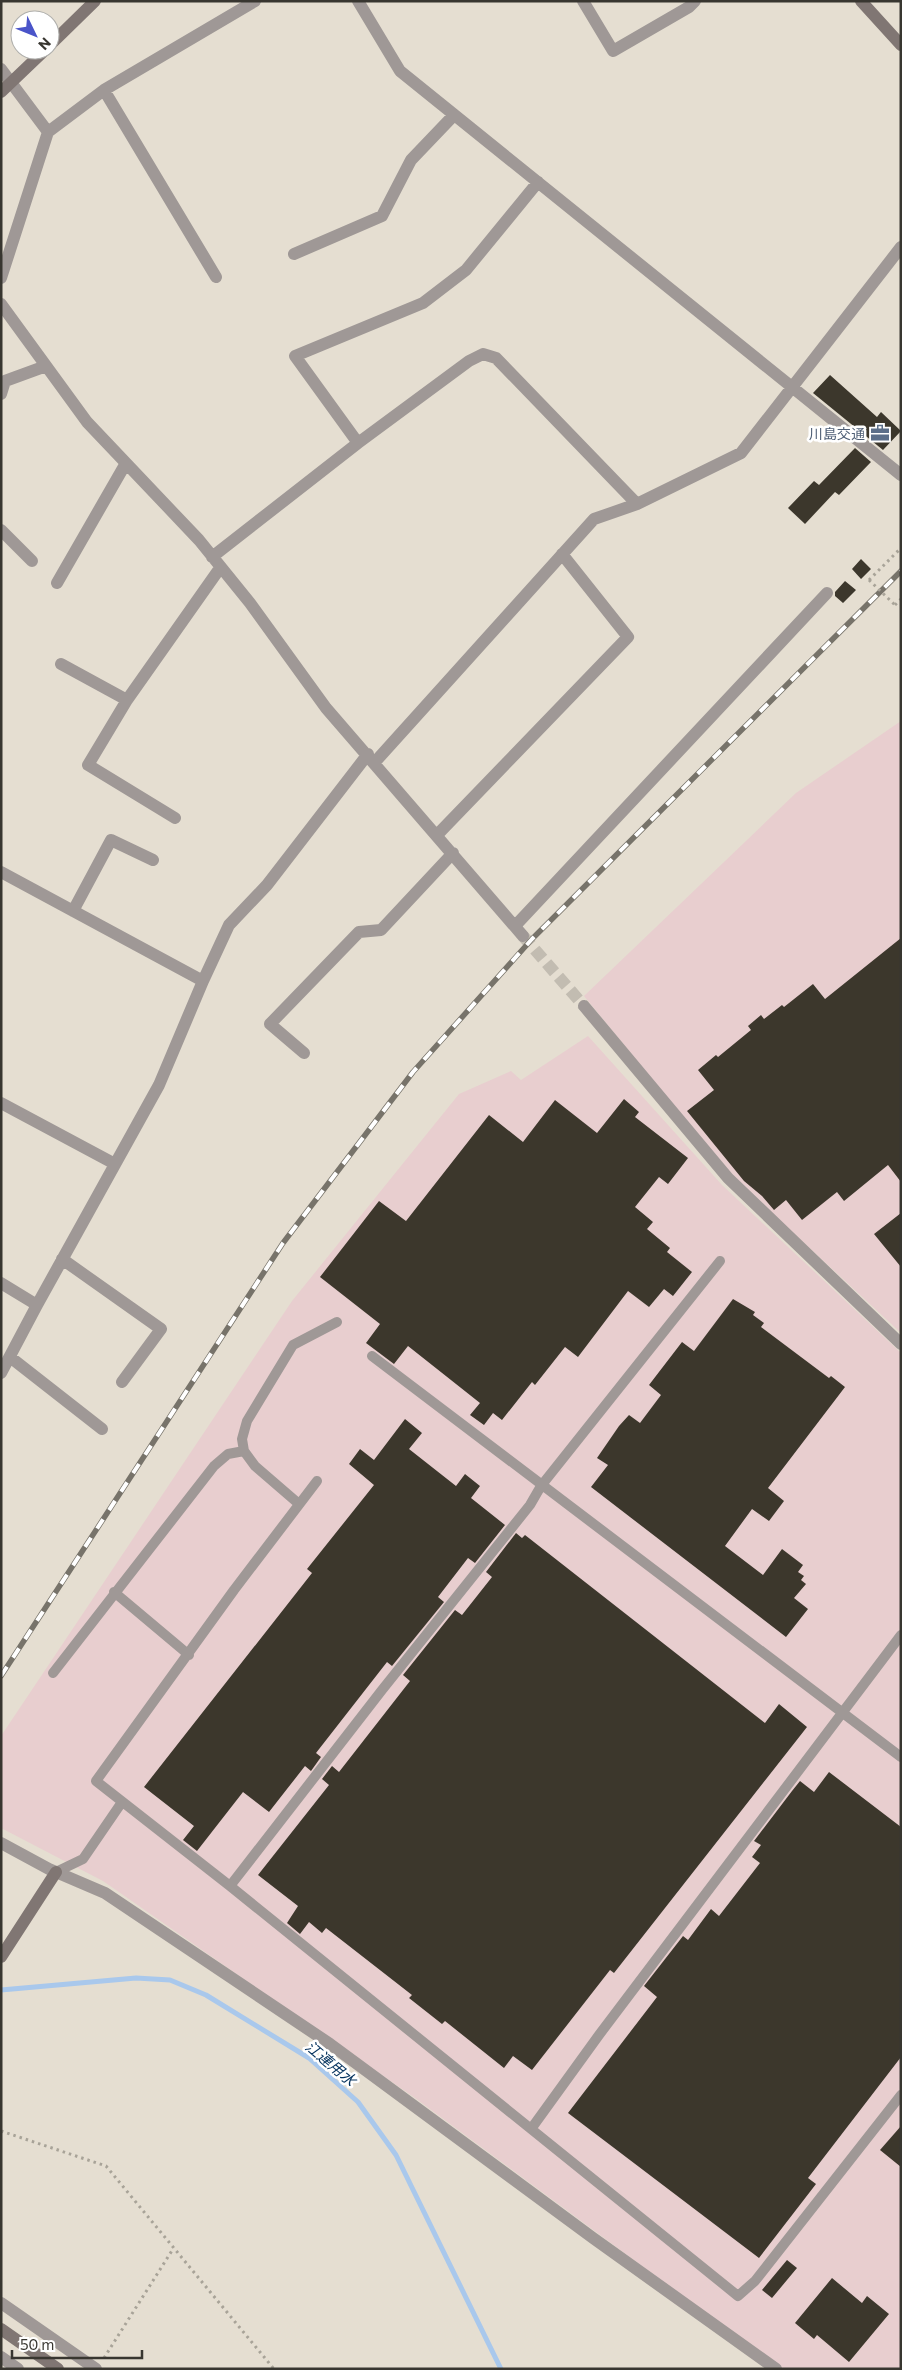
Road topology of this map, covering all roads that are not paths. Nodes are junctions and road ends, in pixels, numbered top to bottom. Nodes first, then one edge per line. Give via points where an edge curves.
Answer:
1 (95, 1) edge
2 (254, 1) edge
3 (358, 1) edge
4 (583, 1) edge
5 (695, 1) edge
6 (861, 1) edge
7 (60, 35) edge
8 (901, 45) edge
9 (34, 60) edge
10 (1, 69) edge
11 (6, 87) edge
12 (104, 90) junction
13 (454, 115) junction
14 (48, 132) junction
15 (538, 182) junction
16 (901, 247) edge
17 (294, 254) dead end
18 (216, 277) dead end
19 (1, 278) edge
20 (1, 304) edge
21 (46, 366) junction
22 (792, 389) junction
23 (1, 394) edge
24 (358, 443) junction
25 (126, 463) junction
26 (901, 475) edge
27 (637, 504) junction
28 (1, 530) edge
29 (562, 554) junction
30 (212, 557) junction
31 (32, 560) dead end
32 (220, 568) junction
33 (57, 582) dead end
34 (827, 593) dead end
35 (61, 664) dead end
36 (127, 700) junction
37 (372, 758) junction
38 (175, 818) dead end
39 (437, 835) junction
40 (453, 853) junction
41 (153, 860) dead end
42 (1, 872) edge
43 (73, 911) junction
44 (203, 981) junction
45 (584, 1006) tunnel mouth
46 (304, 1054) dead end
47 (1, 1103) edge
48 (115, 1164) junction
49 (62, 1259) junction
50 (720, 1261) dead end
51 (1, 1283) edge
52 (36, 1304) junction
53 (337, 1322) dead end
54 (901, 1344) edge
55 (5, 1354) edge
56 (372, 1356) dead end
57 (1, 1373) edge
58 (122, 1382) dead end
59 (102, 1429) dead end
60 (244, 1451) junction
61 (317, 1481) dead end
62 (541, 1486) junction
63 (299, 1504) junction
64 (114, 1592) junction
65 (901, 1635) edge
66 (188, 1655) junction
67 (53, 1673) dead end
68 (841, 1713) junction
69 (901, 1757) edge
70 (122, 1802) junction
71 (1, 1843) edge
72 (56, 1872) junction
73 (230, 1886) junction
74 (1, 1957) edge
75 (901, 2094) edge
76 (531, 2129) junction
77 (1, 2303) edge
78 (1, 2330) edge
79 (1, 2357) edge
80 (99, 2365) edge
81 (18, 2369) edge
82 (58, 2369) edge
83 (776, 2369) edge

1 - 7 street
2 - 12 street
3 - 13 street via 400,71
4 - 5 street via 613,51
6 - 8 street
9 - 11 street
10 - 11 street
11 - 14 street
12 - 14 street
12 - 18 street
13 - 15 street
13 - 17 street via 411,160 382,216
14 - 19 street
15 - 22 street
15 - 24 street via 466,270 423,303 295,356
16 - 22 street
20 - 21 street
21 - 23 street via 5,381
21 - 25 street via 87,422
22 - 26 street
22 - 27 street via 741,454
24 - 27 street via 482,354 496,358
24 - 30 street
25 - 30 street
25 - 33 street
27 - 29 street via 594,519
28 - 31 street
29 - 37 street
29 - 39 street via 628,637
30 - 32 street
32 - 36 street
32 - 37 street via 250,603 326,708
34 - 40 street via 519,931
35 - 36 street
36 - 38 street via 88,765
37 - 39 street
37 - 44 street via 267,885 229,925
39 - 40 street
40 - 46 street via 381,930 359,932 270,1024
41 - 43 street via 111,840
42 - 43 street
43 - 44 street
44 - 48 street via 159,1085
45 - 54 street via 728,1178
47 - 48 street
48 - 49 street
49 - 52 street
49 - 58 street via 161,1329
50 - 62 lane
51 - 52 street
52 - 55 street
53 - 60 lane via 293,1345 248,1421 242,1439
55 - 57 street
55 - 59 street
56 - 62 lane
60 - 63 lane via 255,1466
60 - 64 lane via 228,1454 214,1466
61 - 63 lane
62 - 68 lane
62 - 73 lane via 530,1505
63 - 66 lane
64 - 66 lane
64 - 67 lane
65 - 68 lane
66 - 70 lane via 96,1781
68 - 69 lane
68 - 76 lane
70 - 72 lane via 83,1859
70 - 73 lane
71 - 72 street
72 - 74 street
72 - 83 street via 105,1893 330,2044
73 - 76 lane
75 - 76 lane via 755,2281 738,2296
77 - 80 street
78 - 82 street
79 - 81 street

